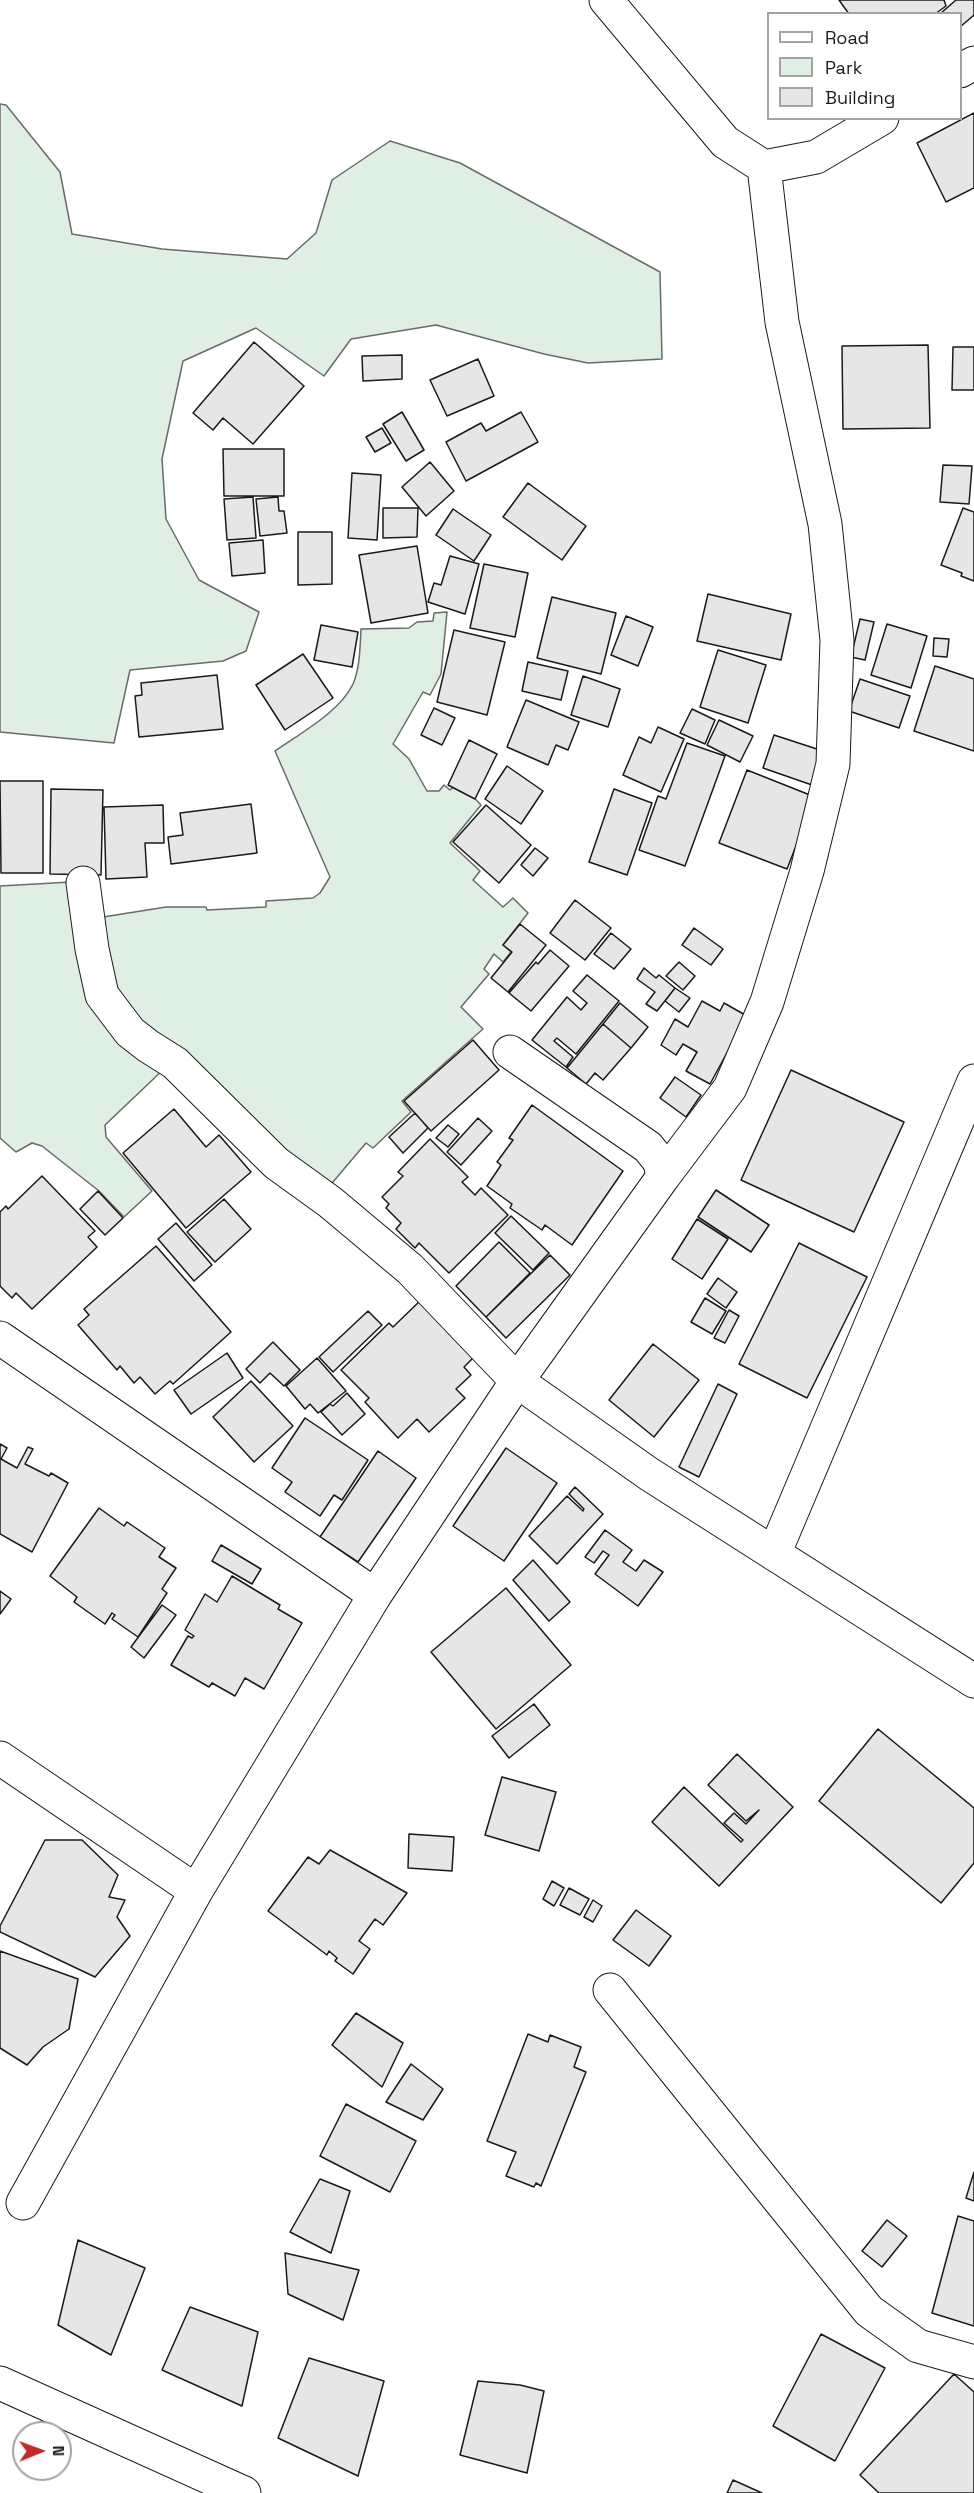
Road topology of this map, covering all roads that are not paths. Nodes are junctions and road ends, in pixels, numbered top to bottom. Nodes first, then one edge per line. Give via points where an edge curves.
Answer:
1 (606, 0) edge
2 (879, 120) edge
3 (764, 167) junction
4 (83, 883) dead end
5 (510, 1052) dead end
6 (974, 1081) edge
7 (663, 1177) junction
8 (0, 1338) edge
9 (517, 1381) junction
10 (774, 1554) junction
11 (375, 1594) junction
12 (974, 1681) edge
13 (0, 1758) edge
14 (196, 1891) junction
15 (610, 1990) dead end
16 (23, 2203) dead end
17 (974, 2362) edge
18 (0, 2384) edge
19 (244, 2493) edge

1 - 3 street via 725,142
2 - 3 street via 816,158
3 - 7 street via 782,322 825,524 837,640 833,764 807,871 767,1002 730,1088
4 - 9 street via 102,995 130,1032 175,1062 276,1163 410,1269
5 - 7 street via 648,1147 660,1162
6 - 10 street
7 - 9 street
8 - 11 street
9 - 10 street via 649,1474
9 - 11 street
10 - 12 street
11 - 14 street
13 - 14 street
14 - 16 street
15 - 17 street via 869,2311 918,2346
18 - 19 street

